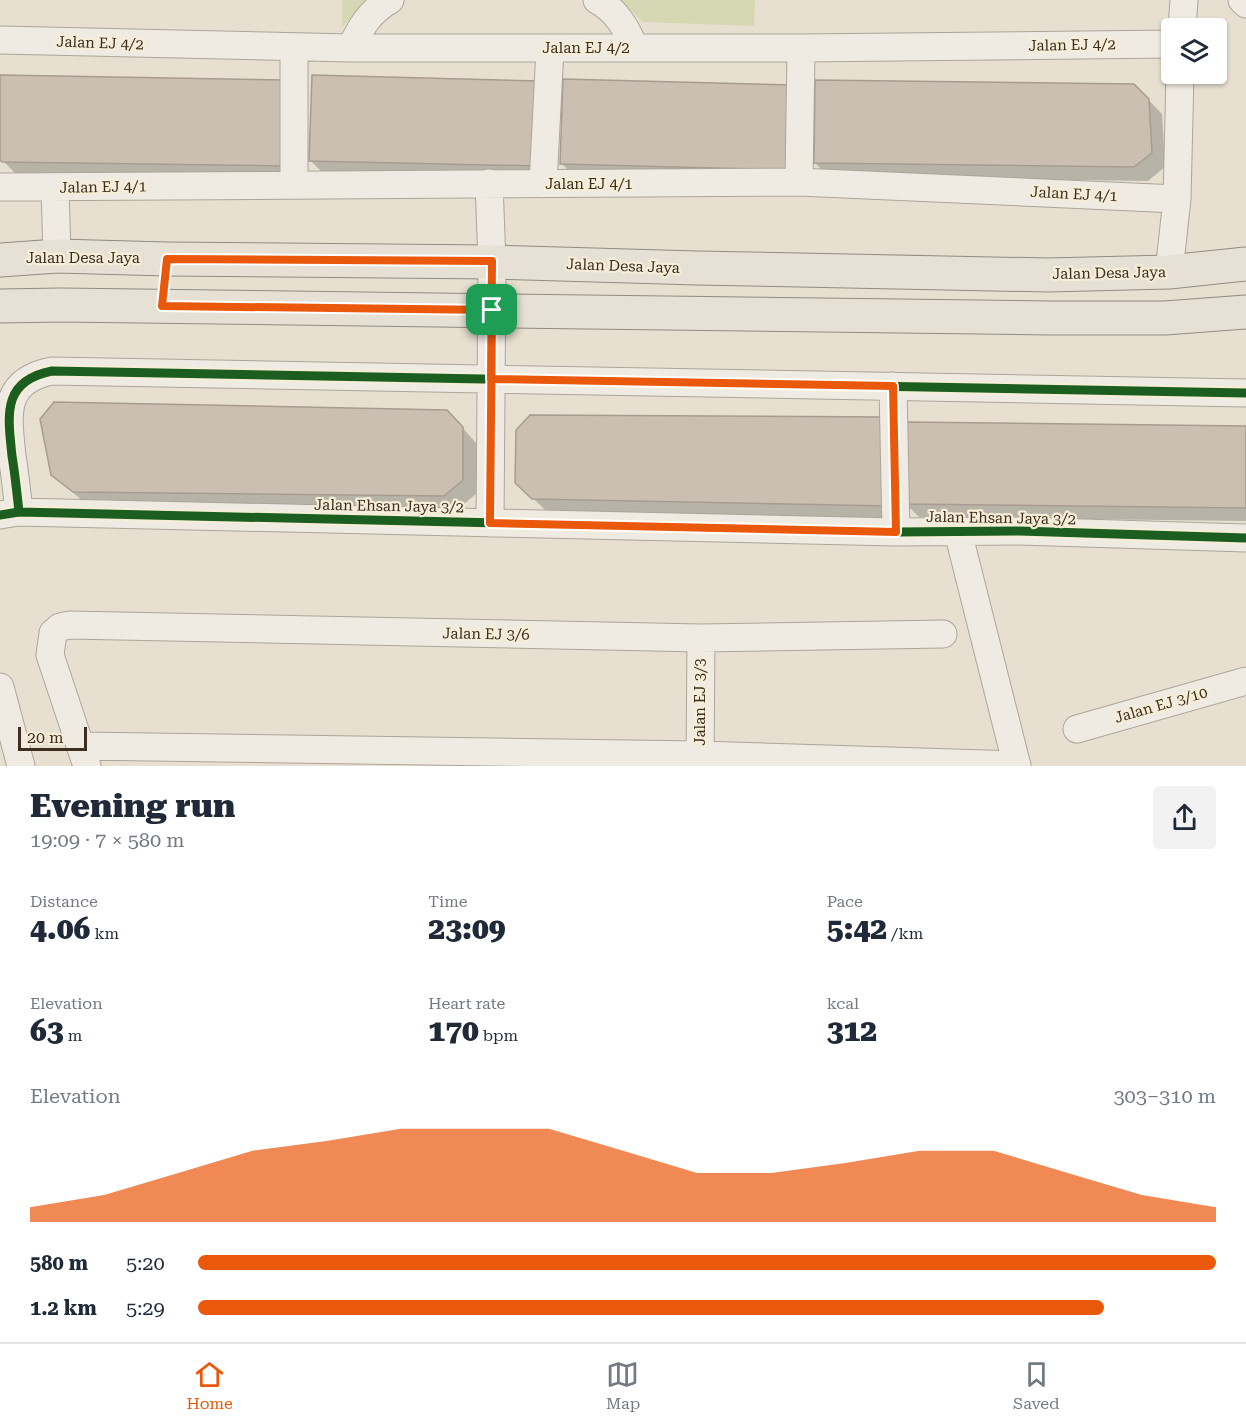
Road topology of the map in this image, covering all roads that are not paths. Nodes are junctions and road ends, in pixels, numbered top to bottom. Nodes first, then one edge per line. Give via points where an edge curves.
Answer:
1 (390, 0) edge
2 (597, 0) edge
3 (1184, 0) edge
4 (1242, 0) edge
5 (1246, 4) edge
6 (1183, 18) edge
7 (0, 40) edge
8 (1161, 44) edge
9 (294, 48) junction
10 (351, 48) junction
11 (635, 48) junction
12 (801, 48) junction
13 (550, 49) junction
14 (1180, 84) edge
15 (799, 182) junction
16 (294, 183) junction
17 (489, 183) junction
18 (543, 184) junction
19 (0, 186) edge
20 (55, 187) junction
21 (1177, 199) junction
22 (57, 256) junction
23 (167, 259) junction
24 (0, 260) edge
25 (492, 261) junction
26 (1246, 264) edge
27 (1169, 272) junction
28 (61, 305) junction
29 (0, 306) edge
30 (162, 306) junction
31 (492, 310) junction
32 (1246, 312) edge
33 (0, 323) edge
34 (491, 379) junction
35 (893, 386) junction
36 (1246, 393) edge
37 (10, 514) edge
38 (490, 523) junction
39 (896, 532) junction
40 (958, 532) junction
41 (1246, 538) edge
42 (943, 634) dead end
43 (701, 638) junction
44 (1246, 681) edge
45 (0, 687) edge
46 (1077, 729) dead end
47 (84, 756) edge
48 (700, 760) edge
49 (1017, 765) edge
50 (21, 766) edge

1 - 10 street via 365,21
2 - 11 street via 618,17
3 - 6 street
4 - 5 street
7 - 9 street, Jalan EJ 4/2
8 - 12 street, Jalan EJ 4/2
9 - 10 street, Jalan EJ 4/2
9 - 16 street
10 - 13 street, Jalan EJ 4/2
11 - 12 street, Jalan EJ 4/2
11 - 13 street, Jalan EJ 4/2
12 - 15 street
13 - 18 street
14 - 21 street
15 - 18 street, Jalan EJ 4/1
15 - 21 street, Jalan EJ 4/1
16 - 17 street, Jalan EJ 4/1
16 - 20 street, Jalan EJ 4/1
17 - 18 street, Jalan EJ 4/1
17 - 25 street
19 - 20 street, Jalan EJ 4/1
20 - 22 street
21 - 27 street
22 - 23 main road, Jalan Desa Jaya
22 - 24 main road, Jalan Desa Jaya
23 - 25 main road, Jalan Desa Jaya
23 - 30 main road
25 - 27 main road, Jalan Desa Jaya via 1036,274
25 - 31 street
26 - 27 main road, Jalan Desa Jaya
28 - 29 main road
28 - 30 main road
28 - 33 main road
30 - 31 main road
31 - 32 main road via 1048,318 1165,318
31 - 34 street
34 - 35 street
34 - 37 street via 41,373 15,393 8,415
34 - 38 street
35 - 36 street
35 - 39 street
37 - 38 street, Jalan Ehsan Jaya 3/2
38 - 39 street, Jalan Ehsan Jaya 3/2
39 - 40 street, Jalan Ehsan Jaya 3/2
40 - 41 street, Jalan Ehsan Jaya 3/2
40 - 49 street
42 - 43 street, Jalan EJ 3/6
43 - 47 street, Jalan EJ 3/6 via 70,625 53,633 50,655
43 - 48 street, Jalan EJ 3/3
44 - 46 street, Jalan EJ 3/10
45 - 50 street
47 - 48 street
48 - 49 street

